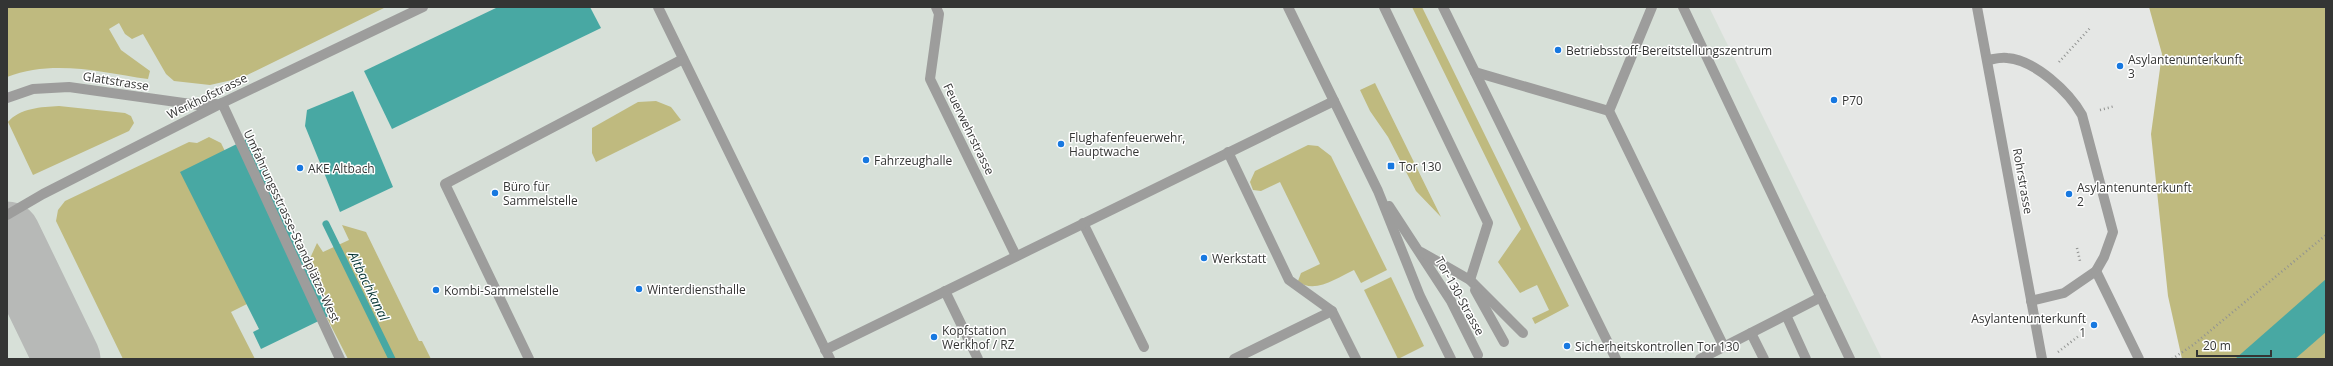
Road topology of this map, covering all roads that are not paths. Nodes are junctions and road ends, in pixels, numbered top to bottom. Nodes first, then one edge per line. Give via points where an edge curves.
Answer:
1 (423, 7) edge
2 (658, 7) edge
3 (936, 7) edge
4 (1288, 7) edge
5 (1384, 7) edge
6 (1652, 7) edge
7 (1683, 7) edge
8 (1977, 7) edge
9 (1446, 9) edge
10 (683, 59) junction
11 (1988, 60) junction
12 (1475, 72) junction
13 (7, 98) edge
14 (1334, 101) junction
15 (222, 103) junction
16 (1609, 111) junction
17 (1228, 152) junction
18 (1378, 191) junction
19 (7, 215) edge
20 (1083, 223) junction
21 (1420, 251) junction
22 (1016, 256) junction
23 (2096, 270) junction
24 (1470, 280) junction
25 (945, 291) junction
26 (1821, 297) junction
27 (2031, 301) junction
28 (1332, 310) junction
29 (1786, 315) junction
30 (1523, 333) dead end
31 (1751, 333) junction
32 (1504, 342) dead end
33 (1144, 347) dead end
34 (1724, 347) junction
35 (828, 354) edge
36 (1478, 355) dead end
37 (1705, 358) edge
38 (340, 359) edge
39 (530, 359) edge
40 (978, 359) edge
41 (1234, 359) edge
42 (1356, 359) edge
43 (1451, 359) edge
44 (1616, 359) edge
45 (1764, 359) edge
46 (1806, 359) edge
47 (1850, 359) edge
48 (2042, 359) edge
49 (2139, 359) edge

1 - 15 lane, Werkhofstrasse
2 - 10 lane
3 - 22 lane, Feuerwehrstrasse via 939,14 930,79
4 - 14 lane
5 - 24 lane via 1488,222
6 - 16 lane
7 - 26 lane
8 - 11 lane, Rohrstrasse
9 - 12 lane
10 - 35 lane
10 - 39 lane via 444,184
11 - 23 lane via 2008,58 2023,62 2047,76 2074,102 2082,115 2114,232
11 - 27 lane, Rohrstrasse
12 - 16 lane
12 - 44 lane
13 - 15 lane, Glattstrasse via 33,89 69,87 198,105
14 - 17 lane
14 - 18 lane
15 - 19 lane, Werkhofstrasse
15 - 38 lane, Umfahrungsstrasse-Standplätze-West
16 - 34 lane
17 - 20 lane
17 - 28 lane via 1289,280
18 - 21 lane, Tor-130-Strasse
18 - 43 lane via 1420,296
20 - 22 lane
20 - 33 lane
21 - 24 lane, Tor-130-Strasse
21 - 36 lane, Tor-130-Strasse via 1451,301
22 - 25 lane
23 - 27 lane via 2064,293
23 - 49 lane
24 - 30 lane, Tor-130-Strasse
24 - 32 lane, Tor-130-Strasse
25 - 35 lane
25 - 40 lane
26 - 29 lane
26 - 47 lane
27 - 48 lane, Rohrstrasse
28 - 41 lane
28 - 42 lane
29 - 31 lane
29 - 46 lane
31 - 34 lane
31 - 45 lane
34 - 37 lane

